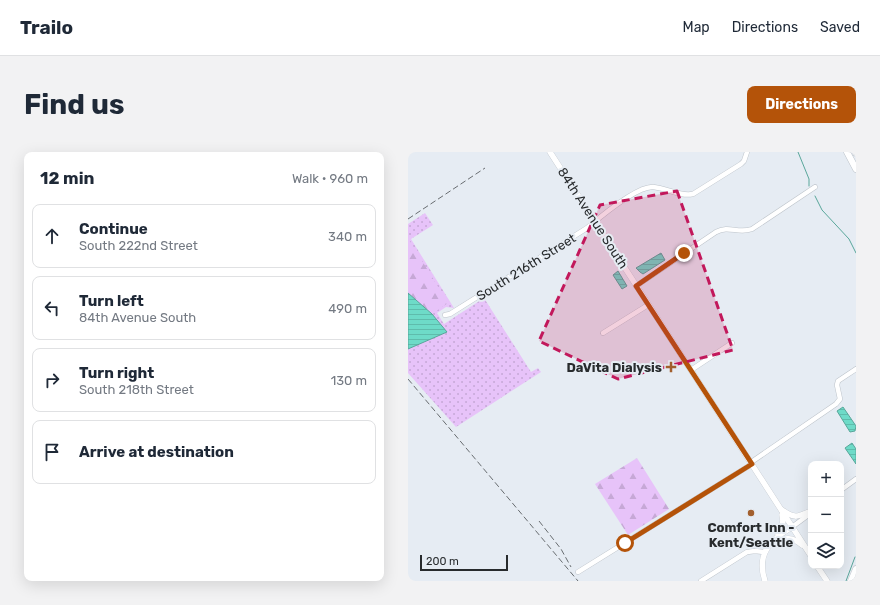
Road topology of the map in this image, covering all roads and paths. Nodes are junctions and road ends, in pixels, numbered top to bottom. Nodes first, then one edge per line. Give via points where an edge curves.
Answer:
1 (550, 152) edge
2 (747, 152) edge
3 (845, 152) edge
4 (854, 166) edge
5 (816, 187) dead end
6 (595, 222) junction
7 (636, 286) junction
8 (648, 305) junction
9 (445, 315) dead end
10 (603, 333) dead end
11 (732, 343) dead end
12 (856, 369) edge
13 (691, 370) junction
14 (751, 464) junction
15 (856, 479) edge
16 (844, 488) edge
17 (780, 508) junction
18 (808, 513) edge
19 (808, 514) edge
20 (792, 527) junction
21 (773, 540) junction
22 (768, 546) junction
23 (807, 550) joint
24 (764, 552) junction
25 (819, 569) edge
26 (856, 569) edge
27 (578, 572) dead end
28 (701, 581) edge
29 (766, 581) edge
30 (827, 581) edge
31 (851, 581) edge

1 - 6 main road, 84th Avenue South
2 - 6 street, South 216th Street via 741,164 693,194 685,195 654,187 643,189
3 - 4 highway
5 - 7 street via 752,229 742,231 725,228 716,232
6 - 7 main road, 84th Avenue South
6 - 9 street, South 216th Street
7 - 8 main road, 84th Avenue South
8 - 10 street
8 - 13 main road, 84th Avenue South
11 - 13 street
12 - 14 street via 838,381 840,398 836,404
13 - 14 main road, 84th Avenue South
14 - 17 main road, 84th Avenue South
14 - 27 street
15 - 16 street
17 - 18 main road via 792,517
17 - 20 main road, 84th Avenue South
17 - 21 main road via 784,522
19 - 20 street
20 - 21 main road
20 - 23 main road, 84th Avenue South
21 - 22 main road
22 - 23 main road via 781,539 790,538
22 - 24 main road
24 - 28 street via 745,553
24 - 29 main road via 762,566
25 - 30 main road
26 - 31 highway

